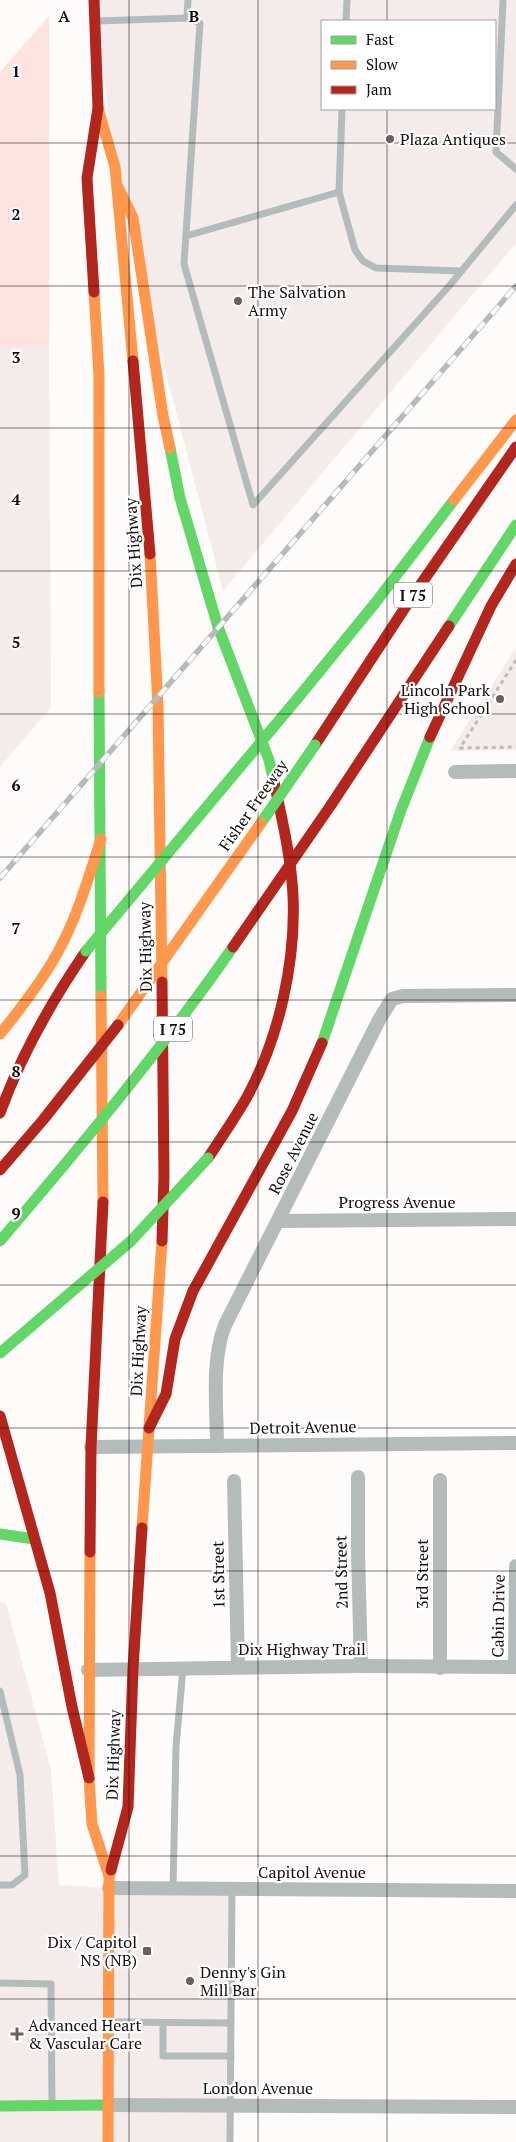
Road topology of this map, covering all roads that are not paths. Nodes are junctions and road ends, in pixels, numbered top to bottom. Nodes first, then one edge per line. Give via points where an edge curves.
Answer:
1 (94, 0) edge
2 (188, 0) edge
3 (347, 0) edge
4 (503, 0) edge
5 (187, 18) junction
6 (346, 20) edge
7 (95, 21) junction
8 (98, 108) junction
9 (342, 110) edge
10 (516, 169) edge
11 (117, 185) junction
12 (339, 192) junction
13 (516, 205) edge
14 (186, 236) junction
15 (461, 271) junction
16 (516, 420) edge
17 (516, 447) edge
18 (516, 525) edge
19 (516, 564) edge
20 (516, 771) edge
21 (455, 772) dead end
22 (101, 839) junction
23 (516, 995) edge
24 (0, 1034) edge
25 (0, 1113) edge
26 (0, 1170) edge
27 (516, 1219) edge
28 (278, 1221) junction
29 (0, 1241) edge
30 (0, 1353) edge
31 (0, 1416) edge
32 (150, 1428) junction
33 (516, 1443) edge
34 (148, 1446) junction
35 (218, 1446) junction
36 (91, 1447) junction
37 (358, 1477) dead end
38 (440, 1480) dead end
39 (234, 1481) dead end
40 (0, 1534) edge
41 (34, 1539) junction
42 (516, 1566) edge
43 (361, 1666) junction
44 (238, 1667) junction
45 (515, 1667) edge
46 (133, 1668) junction
47 (183, 1668) junction
48 (440, 1668) junction
49 (88, 1670) junction
50 (0, 1691) edge
51 (89, 1778) junction
52 (109, 1882) junction
53 (0, 1885) edge
54 (173, 1889) junction
55 (232, 1889) junction
56 (516, 1891) edge
57 (0, 1983) edge
58 (108, 2022) junction
59 (163, 2023) junction
60 (231, 2023) junction
61 (231, 2056) junction
62 (52, 2105) junction
63 (108, 2105) junction
64 (230, 2105) junction
65 (0, 2106) edge
66 (516, 2107) edge
67 (108, 2142) edge
68 (230, 2142) edge

1 - 7 main road, Dix Highway
2 - 5 lane
3 - 6 lane
4 - 10 lane via 496,152
5 - 7 lane
5 - 14 lane via 200,23
7 - 8 main road, Dix Highway
8 - 11 main road, Dix Highway
8 - 22 main road, Dix Highway via 87,178 99,376
9 - 12 lane
11 - 30 main road, bridge via 133,218 163,416 180,498 218,627 269,760 286,839 293,895 290,960 279,1016 266,1054 247,1096 208,1158 130,1241
11 - 32 main road, Dix Highway via 150,541 158,706 164,1176
12 - 14 lane
12 - 15 lane via 355,250 363,261 376,268
13 - 15 lane
14 - 15 lane via 184,264 253,506
16 - 25 main road, bridge via 376,602 86,951 34,1034
17 - 26 main road, Fisher Freeway / I 75, bridge via 315,745 126,1016 59,1103
18 - 29 main road, I 75, bridge via 331,805 200,995
19 - 32 main road via 490,606 425,748 324,1038 292,1112 193,1291 175,1339 166,1394
20 - 21 street
22 - 24 main road via 80,902 56,955 30,998
22 - 36 main road, Dix Highway via 103,1205
23 - 28 street, Rose Avenue via 403,996 392,999
27 - 28 street, Progress Avenue
28 - 35 street, Rose Avenue via 220,1338 217,1355
31 - 41 main road
32 - 34 main road, Dix Highway
33 - 35 street, Detroit Avenue
34 - 35 street, Detroit Avenue
34 - 36 street, Detroit Avenue
34 - 46 main road, Dix Highway
36 - 49 main road, Dix Highway
37 - 43 street, 2nd Street
38 - 48 street, 3rd Street
39 - 44 street, 1st Street
40 - 41 main road
41 - 51 main road via 50,1593
42 - 45 street, Cabin Drive
43 - 44 street, Dix Highway Trail
43 - 48 street, Dix Highway Trail
44 - 47 street, Dix Highway Trail
45 - 48 street, Dix Highway Trail
46 - 47 street, Dix Highway Trail
46 - 49 street, Dix Highway Trail
46 - 52 main road, Dix Highway via 128,1808
47 - 54 lane via 176,1747
49 - 51 main road, Dix Highway
50 - 53 lane via 20,1775 25,1875 12,1885
51 - 52 main road, Dix Highway via 92,1824
52 - 54 street, Capitol Avenue
52 - 58 main road, Dix Highway
54 - 55 street, Capitol Avenue
55 - 56 street, Capitol Avenue
55 - 60 lane
57 - 62 lane via 51,1984
58 - 59 lane
58 - 63 main road, Dix Highway
59 - 60 lane
59 - 61 lane via 163,2056
60 - 61 lane
61 - 64 lane
62 - 63 main road, London Avenue
62 - 65 main road, London Avenue
63 - 64 street, London Avenue
63 - 67 main road, Dix Highway
64 - 66 street, London Avenue
64 - 68 lane

